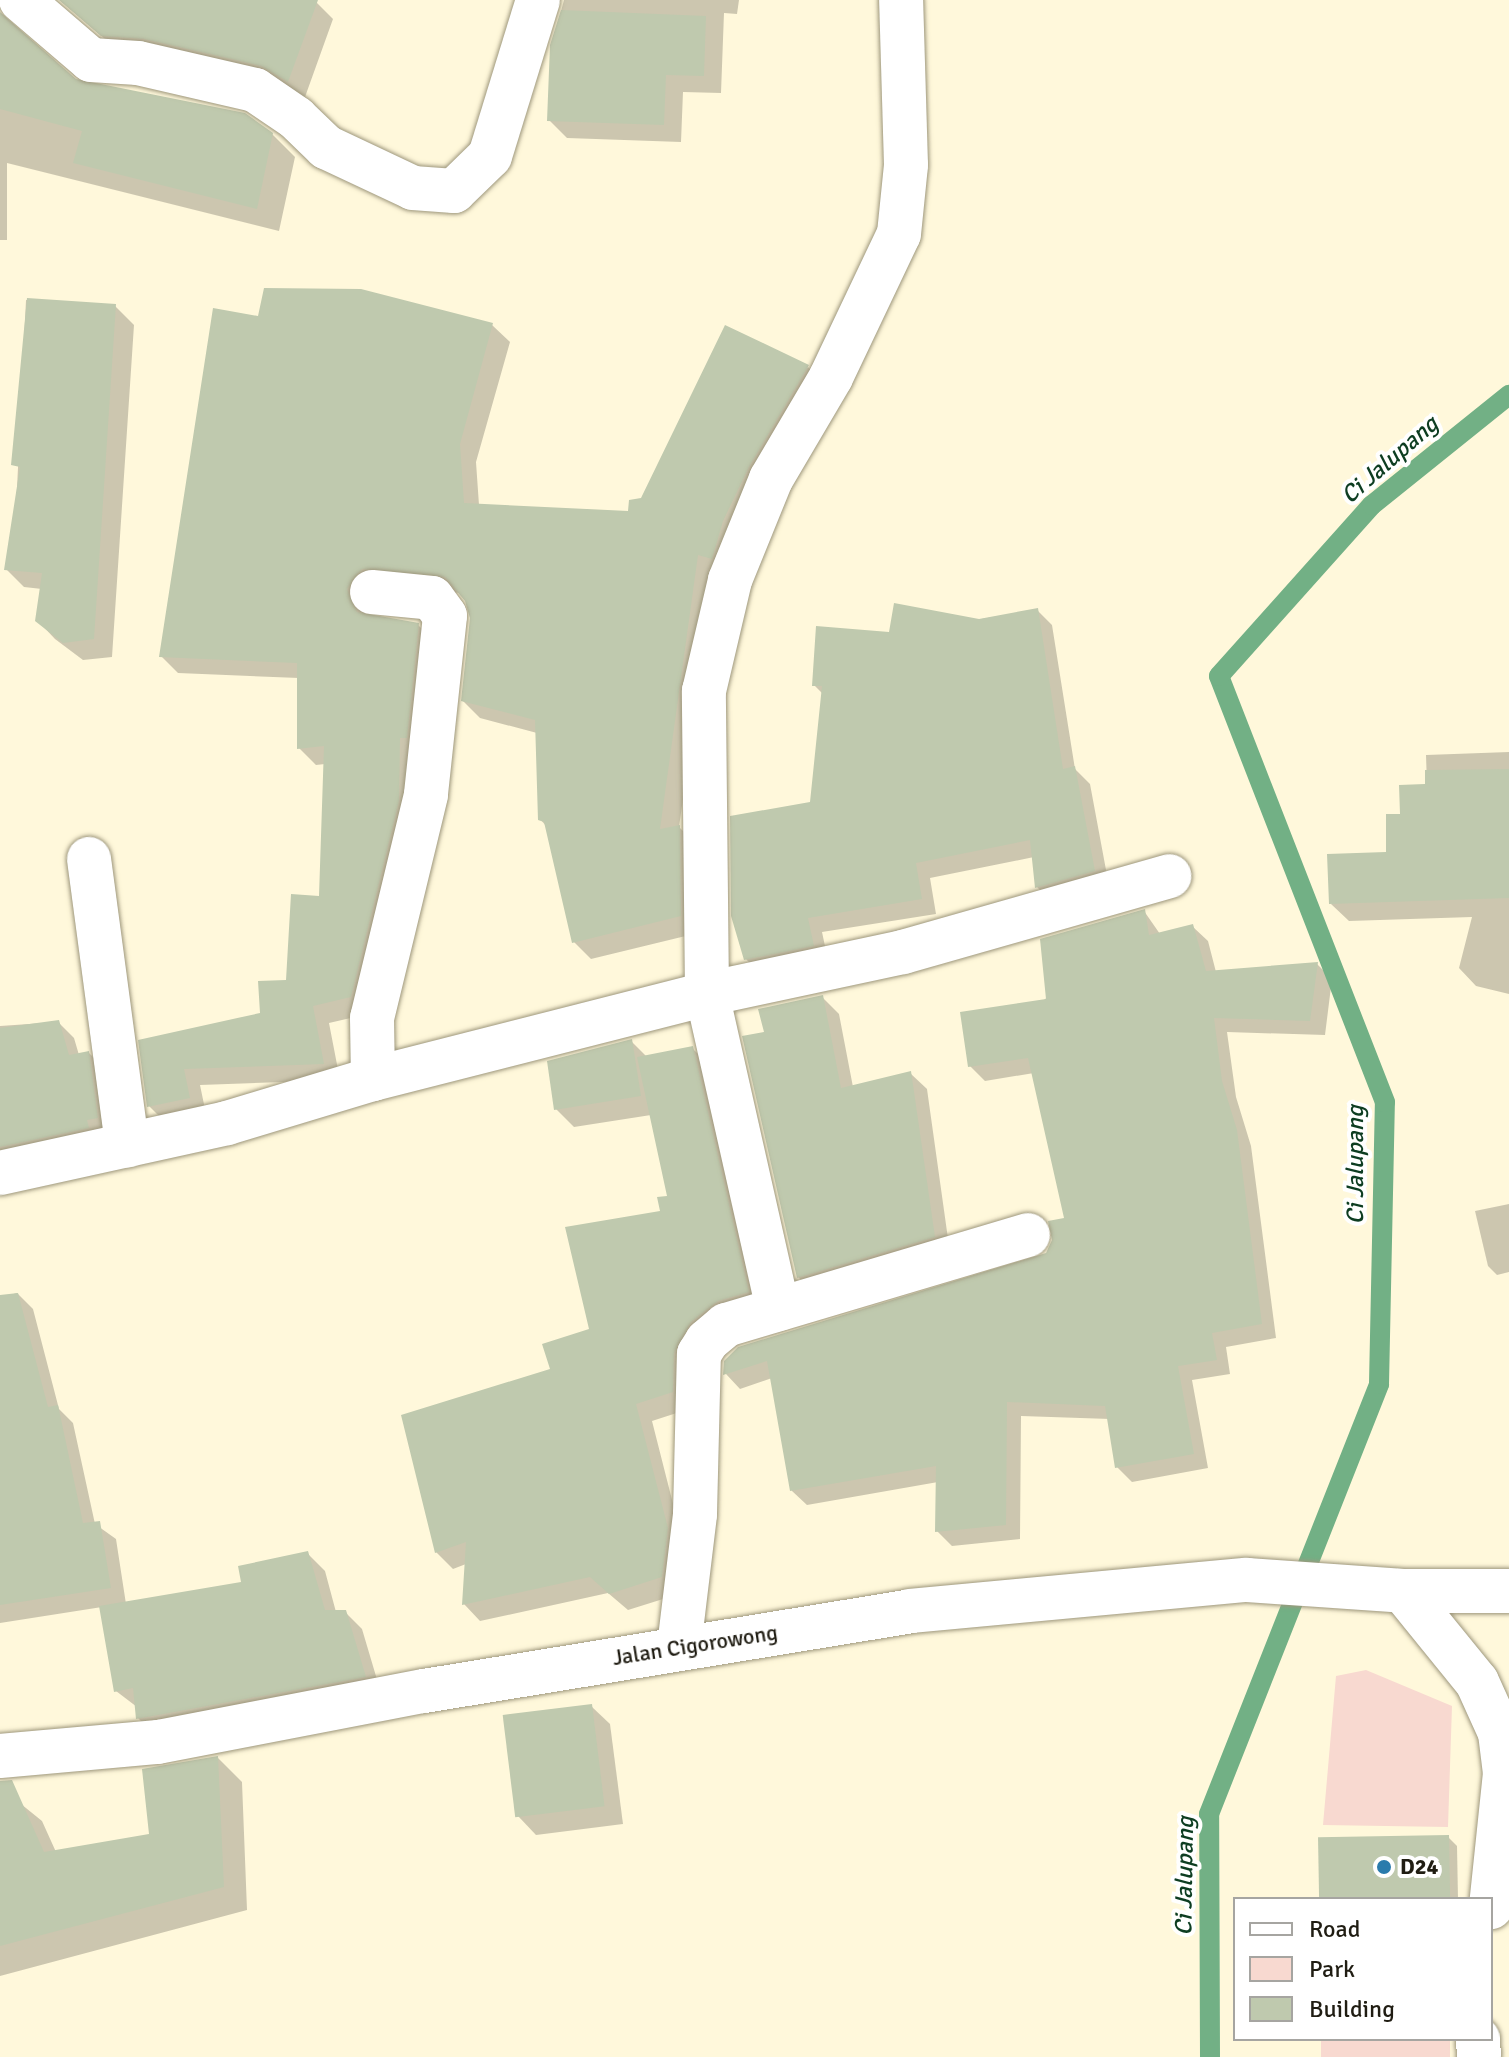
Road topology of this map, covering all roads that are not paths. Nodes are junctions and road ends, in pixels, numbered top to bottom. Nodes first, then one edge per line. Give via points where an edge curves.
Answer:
1 (21, 0) edge
2 (538, 0) edge
3 (901, 0) edge
4 (372, 592) dead end
5 (89, 859) dead end
6 (1169, 876) dead end
7 (707, 994) junction
8 (373, 1079) junction
9 (127, 1145) junction
10 (0, 1173) edge
11 (1028, 1235) dead end
12 (778, 1309) junction
13 (1399, 1590) junction
14 (1509, 1591) edge
15 (679, 1647) junction
16 (0, 1756) edge
17 (1492, 1897) edge

1 - 2 street via 91,60 138,63 255,90 326,147 413,188 454,191 490,156
3 - 7 street via 906,165 899,234 831,377 771,479 730,580 704,691
4 - 8 street via 432,598 445,616 426,795 372,1018
5 - 9 street
6 - 7 street via 903,952
7 - 8 street
7 - 12 street
8 - 9 street via 227,1123
9 - 10 street
11 - 12 street
12 - 15 street via 726,1325 699,1354 695,1514
13 - 14 street, Jalan Cigorowong
13 - 15 street, Jalan Cigorowong via 1247,1580 910,1611
13 - 17 street via 1477,1682 1500,1733 1505,1773
15 - 16 street, Jalan Cigorowong via 158,1742

